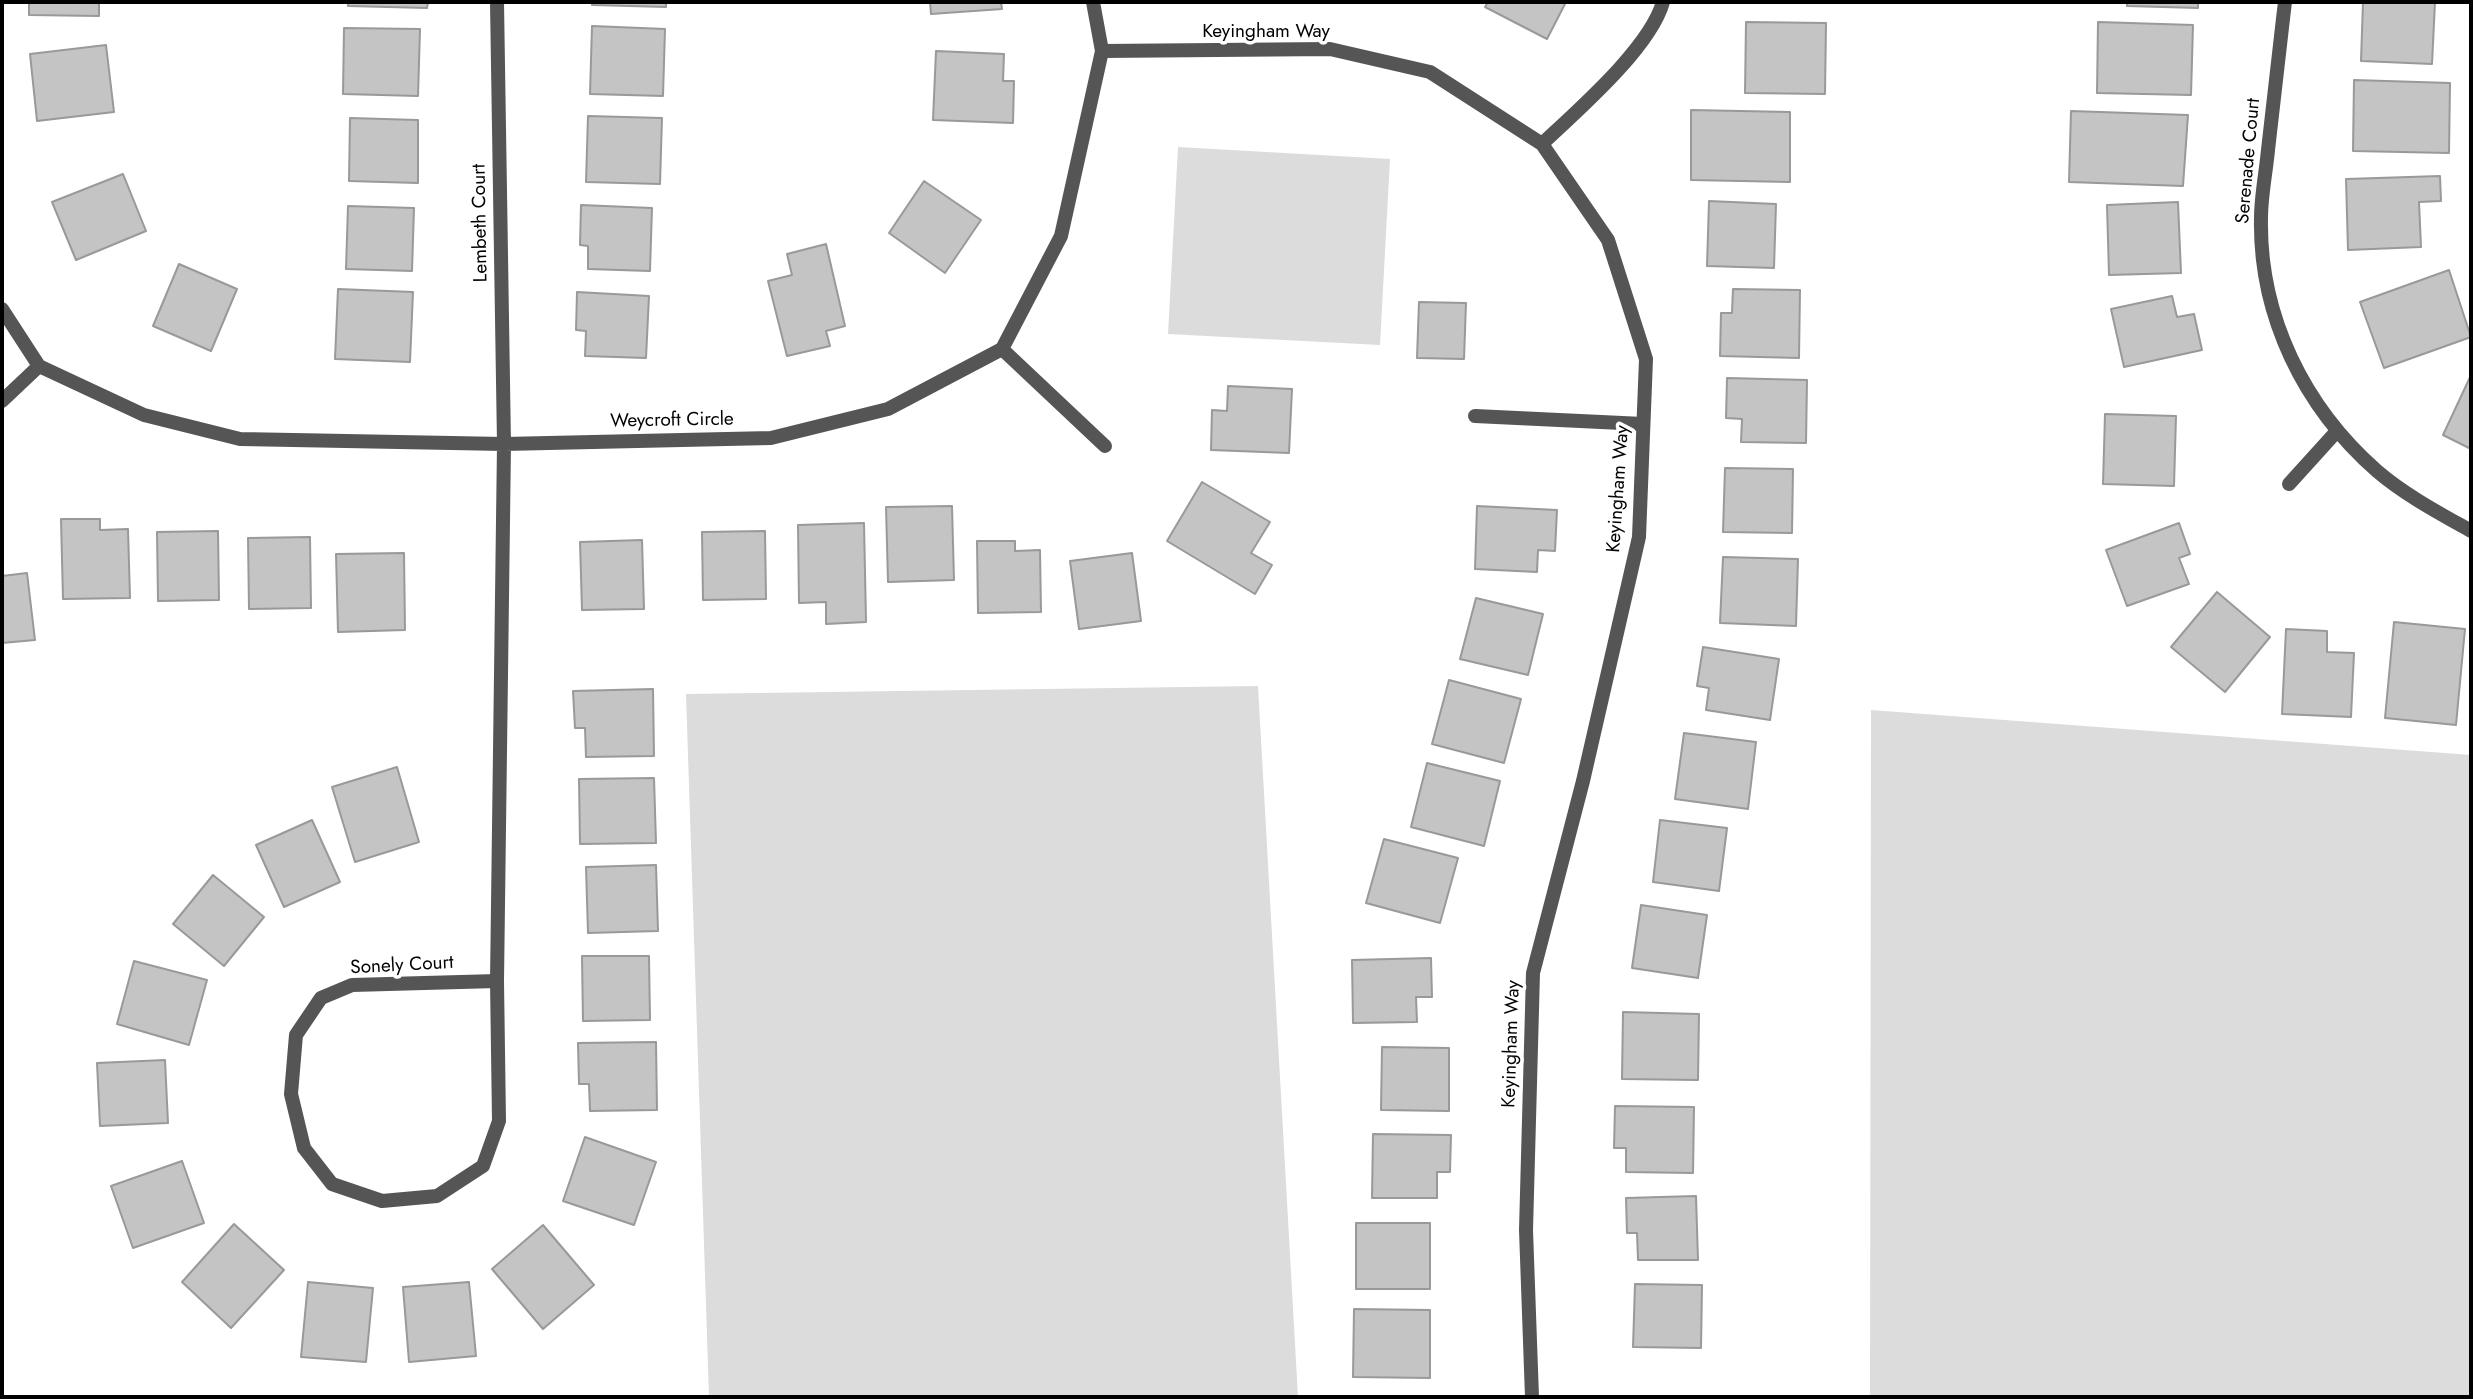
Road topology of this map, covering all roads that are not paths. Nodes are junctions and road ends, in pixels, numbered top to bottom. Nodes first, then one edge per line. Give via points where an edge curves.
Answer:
1 (497, 2) edge
2 (1093, 2) edge
3 (1663, 2) edge
4 (2285, 2) edge
5 (1102, 51) junction
6 (1542, 144) junction
7 (2, 309) edge
8 (1002, 348) junction
9 (39, 366) junction
10 (2, 401) edge
11 (1475, 416) dead end
12 (1643, 424) junction
13 (2337, 431) junction
14 (504, 444) junction
15 (1105, 446) dead end
16 (2289, 484) dead end
17 (2471, 531) edge
18 (497, 981) junction
19 (1532, 1397) edge

1 - 14 street, Lembeth Court
2 - 5 street
3 - 6 street via 1658,19 1599,91
4 - 13 street, Serenade Court via 2260,217 2264,275 2278,331 2304,383
5 - 6 street, Keyingham Way via 1331,50 1430,72
5 - 8 street via 1061,236
6 - 12 street, Keyingham Way via 1608,240 1646,359
7 - 9 street
8 - 14 street, Weycroft Circle via 888,409 771,438
8 - 15 street
9 - 10 street
9 - 14 street, Weycroft Circle via 144,415 240,439
11 - 12 street
12 - 19 street, Keyingham Way via 1639,537 1533,973 1526,1230
13 - 16 street
13 - 17 street, Serenade Court via 2378,472
14 - 18 street, Sonely Court
18 - 18 street, Sonely Court via 499,1121 483,1166 437,1196 382,1201 332,1184 304,1148 291,1094 296,1035 321,998 352,985

